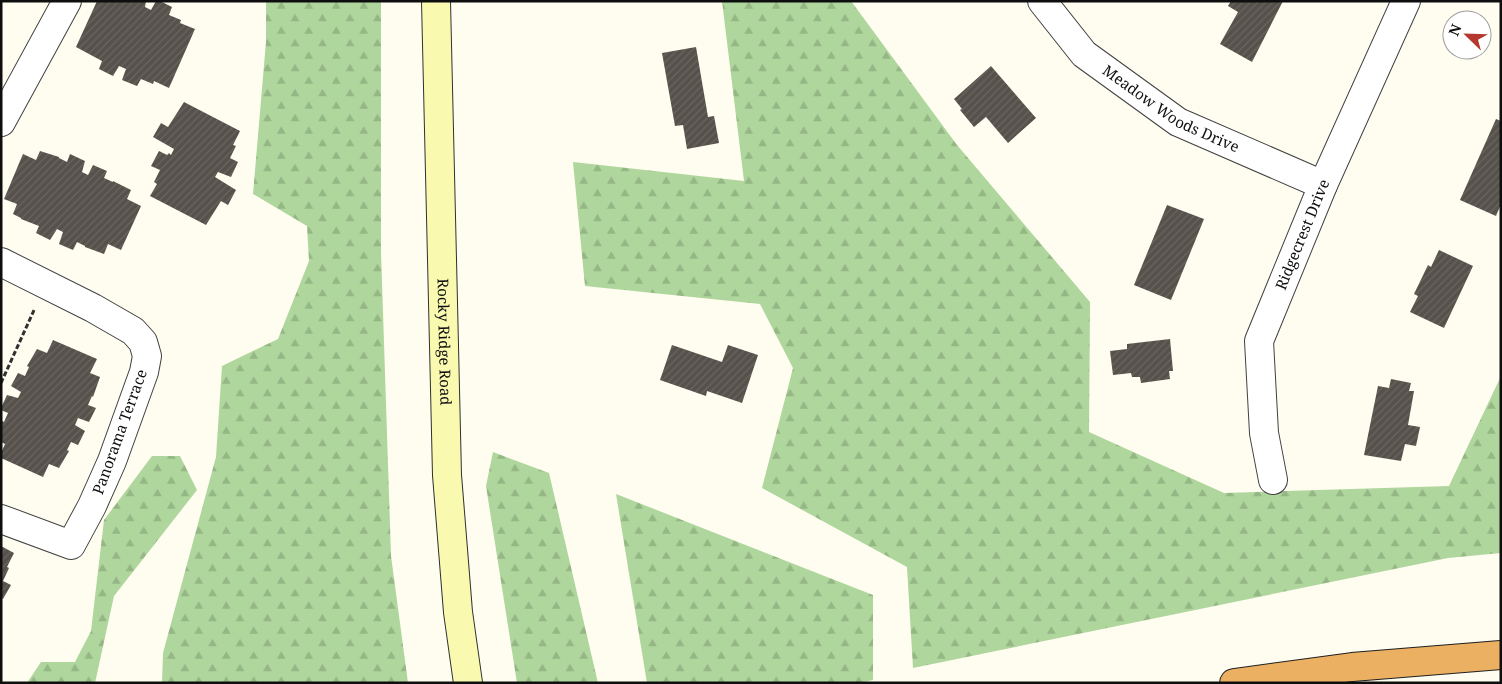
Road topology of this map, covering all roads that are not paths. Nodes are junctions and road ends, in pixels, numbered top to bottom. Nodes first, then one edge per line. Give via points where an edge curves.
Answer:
1 (67, 1) edge
2 (436, 1) edge
3 (1042, 1) edge
4 (1406, 1) edge
5 (1, 122) edge
6 (1323, 186) junction
7 (1, 262) edge
8 (1273, 480) dead end
9 (1, 519) edge
10 (1501, 655) edge
11 (468, 683) edge
12 (1234, 683) edge

1 - 5 street
2 - 11 main road, Rocky Ridge Road via 447,475 458,612
3 - 6 street, Meadow Woods Drive via 1084,54 1178,122
4 - 6 street, Ridgecrest Drive
6 - 8 street, Ridgecrest Drive via 1259,341 1264,433
7 - 9 street, Panorama Terrace via 133,331 143,342 147,356 112,461 71,545
10 - 12 highway via 1352,666

